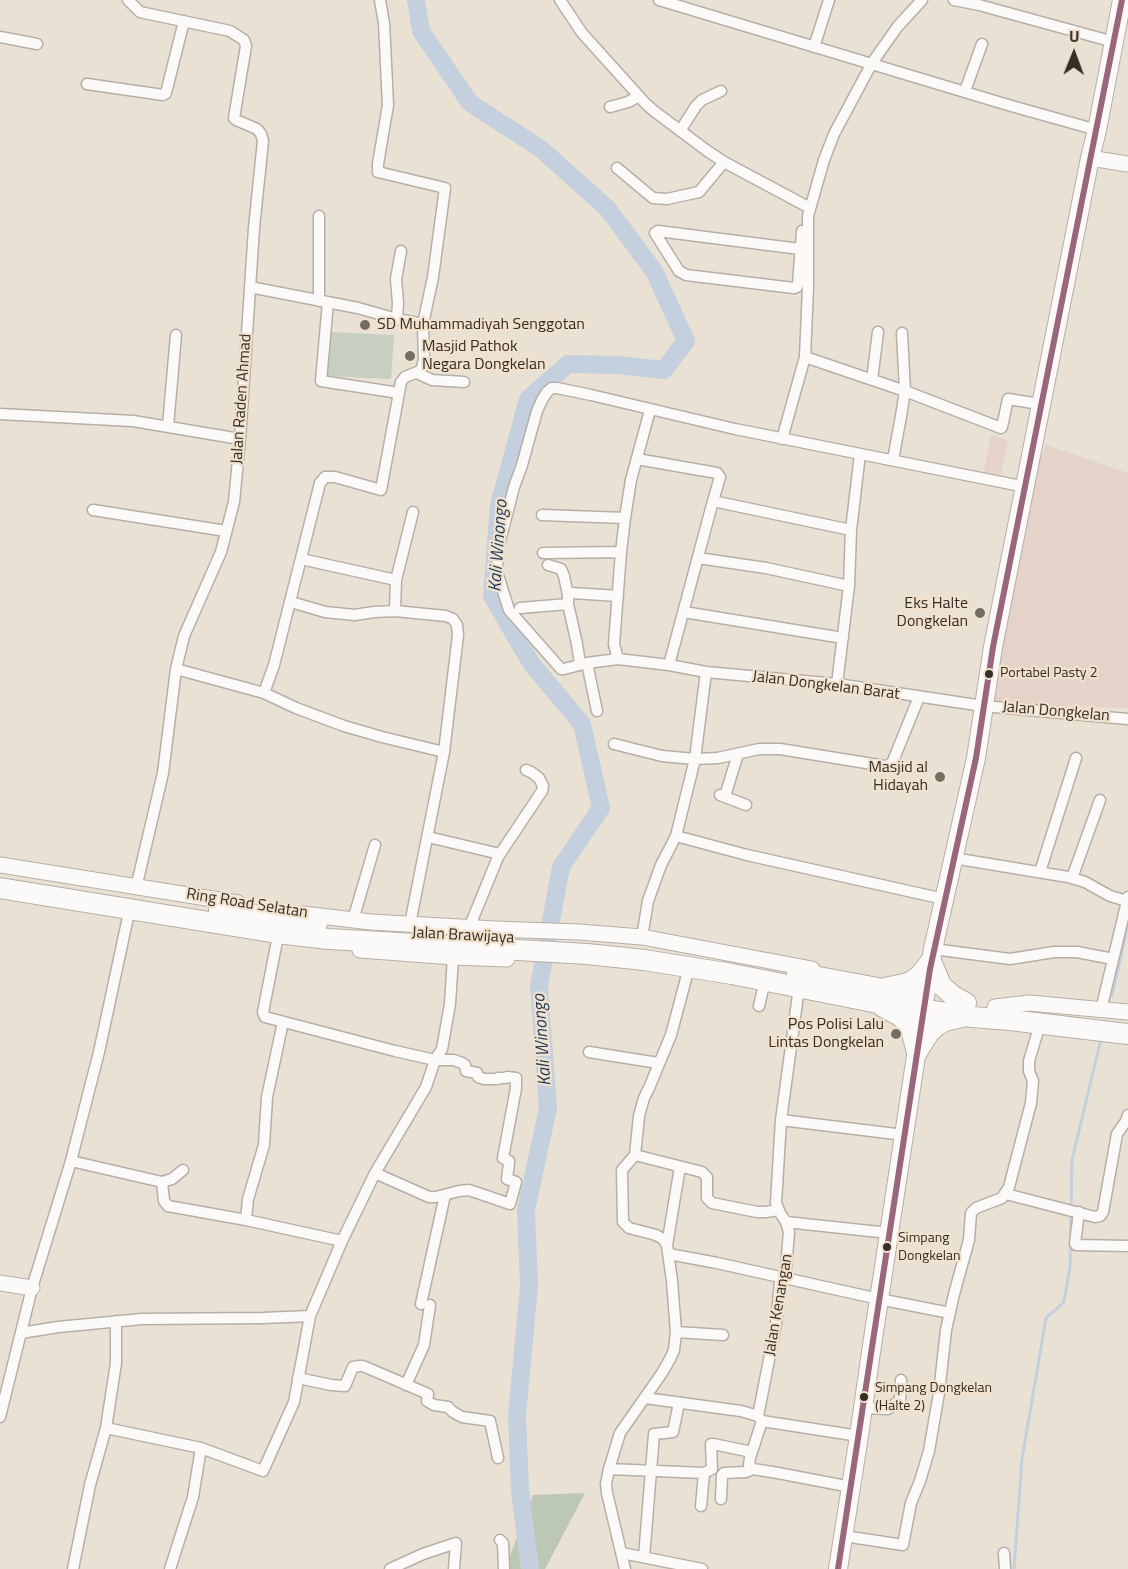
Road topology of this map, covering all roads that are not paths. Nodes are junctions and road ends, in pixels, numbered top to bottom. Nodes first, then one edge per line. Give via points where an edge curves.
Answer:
1 (128, 0) edge
2 (380, 0) edge
3 (560, 0) edge
4 (661, 0) edge
5 (829, 0) edge
6 (922, 0) edge
7 (954, 0) edge
8 (1122, 0) edge
9 (184, 21) junction
10 (1119, 36) edge
11 (0, 37) edge
12 (37, 44) dead end
13 (982, 44) dead end
14 (814, 46) junction
15 (872, 63) junction
16 (87, 84) dead end
17 (721, 91) dead end
18 (965, 91) junction
19 (639, 96) junction
20 (610, 107) dead end
21 (1097, 130) junction
22 (680, 131) junction
23 (1090, 158) junction
24 (724, 162) junction
25 (1128, 164) edge
26 (617, 168) dead end
27 (810, 208) junction
28 (319, 216) dead end
29 (807, 224) junction
30 (800, 249) junction
31 (401, 251) dead end
32 (250, 287) junction
33 (323, 301) junction
34 (397, 319) junction
35 (423, 324) junction
36 (878, 332) dead end
37 (902, 333) dead end
38 (176, 335) dead end
39 (805, 357) junction
40 (417, 373) junction
41 (872, 380) junction
42 (464, 382) dead end
43 (905, 391) junction
44 (399, 393) junction
45 (1040, 404) junction
46 (650, 410) junction
47 (0, 414) edge
48 (168, 426) junction
49 (240, 439) junction
50 (782, 439) junction
51 (860, 454) junction
52 (637, 459) junction
53 (893, 460) junction
54 (1026, 487) junction
55 (712, 501) junction
56 (93, 510) dead end
57 (413, 512) dead end
58 (542, 515) dead end
59 (625, 518) junction
60 (852, 530) junction
61 (226, 531) junction
62 (621, 552) junction
63 (543, 553) dead end
64 (698, 558) junction
65 (301, 559) junction
66 (548, 565) dead end
67 (396, 580) junction
68 (849, 586) junction
69 (618, 596) junction
70 (568, 599) junction
71 (291, 602) junction
72 (520, 608) dead end
73 (395, 611) junction
74 (684, 612) junction
75 (843, 638) junction
76 (618, 659) junction
77 (583, 664) junction
78 (669, 665) junction
79 (182, 671) junction
80 (706, 672) junction
81 (837, 684) junction
82 (264, 693) junction
83 (919, 697) junction
84 (983, 706) junction
85 (597, 711) dead end
86 (1128, 719) edge
87 (614, 744) dead end
88 (444, 752) junction
89 (738, 754) junction
90 (1076, 758) dead end
91 (695, 759) junction
92 (526, 770) dead end
93 (1100, 800) dead end
94 (746, 805) dead end
95 (676, 836) junction
96 (428, 837) junction
97 (375, 845) dead end
98 (500, 854) junction
99 (953, 858) junction
100 (0, 865) edge
101 (1040, 872) junction
102 (0, 874) edge
103 (1072, 878) junction
104 (0, 888) edge
105 (136, 888) junction
106 (0, 897) edge
107 (944, 899) junction
108 (1127, 899) edge
109 (98, 908) junction
110 (128, 917) junction
111 (353, 920) junction
112 (410, 924) junction
113 (469, 928) junction
114 (642, 938) junction
115 (277, 940) junction
116 (491, 943) junction
117 (583, 948) junction
118 (932, 955) junction
119 (453, 957) junction
120 (1113, 959) junction
121 (644, 963) junction
122 (687, 975) junction
123 (763, 989) junction
124 (842, 989) junction
125 (798, 995) junction
126 (878, 996) junction
127 (925, 997) junction
128 (759, 1006) dead end
129 (995, 1007) junction
130 (965, 1010) junction
131 (1101, 1010) junction
132 (1128, 1012) edge
133 (1128, 1021) edge
134 (283, 1022) junction
135 (1040, 1024) junction
136 (1128, 1034) edge
137 (589, 1052) dead end
138 (917, 1052) junction
139 (435, 1060) junction
140 (658, 1063) junction
141 (1128, 1115) edge
142 (781, 1120) junction
143 (904, 1135) junction
144 (635, 1155) junction
145 (71, 1161) junction
146 (680, 1167) junction
147 (183, 1170) dead end
148 (375, 1173) junction
149 (162, 1182) junction
150 (1006, 1194) junction
151 (445, 1196) junction
152 (778, 1210) junction
153 (1076, 1212) junction
154 (246, 1220) junction
155 (786, 1222) junction
156 (889, 1233) junction
157 (342, 1241) junction
158 (1128, 1246) edge
159 (668, 1250) junction
160 (785, 1279) junction
161 (0, 1283) edge
162 (32, 1288) junction
163 (879, 1299) junction
164 (950, 1313) junction
165 (310, 1316) junction
166 (116, 1321) junction
167 (676, 1332) junction
168 (21, 1333) junction
169 (723, 1335) dead end
170 (298, 1378) junction
171 (901, 1380) dead end
172 (406, 1385) junction
173 (645, 1398) junction
174 (680, 1403) junction
175 (863, 1408) junction
176 (0, 1417) edge
177 (760, 1418) junction
178 (106, 1428) junction
179 (859, 1436) junction
180 (201, 1448) junction
181 (752, 1452) junction
182 (498, 1458) dead end
183 (609, 1469) junction
184 (753, 1469) junction
185 (651, 1471) junction
186 (704, 1473) junction
187 (851, 1487) junction
188 (721, 1499) dead end
189 (701, 1506) dead end
190 (844, 1536) junction
191 (500, 1539) dead end
192 (622, 1553) junction
193 (1004, 1553) dead end
194 (644, 1557) junction
195 (408, 1565) edge
196 (73, 1569) edge
197 (170, 1569) edge
198 (390, 1569) edge
199 (454, 1569) edge
200 (504, 1569) edge
201 (625, 1569) edge
202 (702, 1569) edge
203 (838, 1569) edge
204 (1005, 1569) edge

1 - 9 street, Jalan Raden Ahmad via 140,12
2 - 35 street via 388,105 378,172 445,188
3 - 19 street via 582,33
4 - 14 street
5 - 14 street
6 - 15 street
7 - 10 street
8 - 10 main road
9 - 16 street via 165,94
9 - 32 street, Jalan Raden Ahmad via 230,31 246,44 234,118 257,129 263,141
10 - 21 main road
11 - 12 street
13 - 18 street
14 - 15 street
15 - 18 street
15 - 27 street via 828,147
17 - 22 street via 702,100
18 - 21 street
19 - 20 street
19 - 22 street
21 - 23 main road
22 - 24 street
23 - 25 street
23 - 45 main road
24 - 26 street via 699,192 667,199 653,198
24 - 27 street
27 - 29 street
28 - 33 street
29 - 30 street via 802,227
29 - 39 street
30 - 30 street via 658,231 655,232 684,274 770,286 798,286
31 - 34 street via 396,279
32 - 33 street
32 - 49 street, Jalan Raden Ahmad
33 - 34 street
33 - 44 street via 321,381
34 - 35 street
35 - 40 street via 424,360
36 - 41 street
37 - 43 street
38 - 48 street
39 - 41 street
39 - 50 street
40 - 42 street via 432,380
40 - 44 street via 403,378
41 - 43 street
43 - 45 street via 1000,428 1008,399
43 - 53 street
44 - 65 street via 381,490 335,477 322,479
45 - 54 main road
46 - 50 street
46 - 52 street
46 - 77 street, Jalan Dongkelan Barat via 552,388 537,411 514,487 498,549 497,572 509,610 558,667
47 - 48 street
48 - 49 street
49 - 61 street, Jalan Raden Ahmad via 234,502
50 - 51 street
51 - 53 street
51 - 60 street
52 - 55 street via 719,473
52 - 59 street
53 - 54 street
54 - 84 main road
55 - 60 street
55 - 64 street
56 - 61 street
57 - 67 street
58 - 59 street
59 - 62 street
60 - 68 street
61 - 79 street, Jalan Raden Ahmad via 221,552 184,636
62 - 63 street
62 - 69 street
64 - 68 street
64 - 74 street
65 - 67 street
65 - 71 street
66 - 70 street via 561,569
67 - 73 street
68 - 75 street
69 - 70 street via 572,593
69 - 76 street via 614,644
70 - 72 street
70 - 77 street
71 - 73 street via 325,612 355,615
71 - 82 street
73 - 88 street via 446,616 457,625
74 - 75 street
74 - 78 street
75 - 81 street
76 - 77 street, Jalan Dongkelan Barat
76 - 78 street, Jalan Dongkelan Barat
77 - 85 street
78 - 80 street, Jalan Dongkelan Barat
79 - 82 street
79 - 105 street, Jalan Raden Ahmad via 164,773
80 - 81 street, Jalan Dongkelan Barat
80 - 91 street
81 - 83 street, Jalan Dongkelan Barat
82 - 88 street via 344,726
83 - 84 street, Jalan Dongkelan Barat
83 - 89 street via 888,766 780,749
84 - 86 street, Jalan Dongkelan
84 - 99 main road via 976,758
87 - 91 street via 662,756
88 - 96 street
89 - 91 street
89 - 94 street via 722,795
90 - 101 street
91 - 95 street
92 - 98 street via 539,778 542,791
93 - 103 street
95 - 107 street
95 - 114 street via 648,901
96 - 98 street
96 - 112 street
97 - 111 street
98 - 113 street
99 - 101 street
99 - 107 main road
100 - 105 street, Ring Road Selatan
101 - 103 street
102 - 116 highway, Jalan Brawijaya via 315,924
103 - 108 street via 1110,896
104 - 109 highway, Jalan Brawijaya
105 - 111 street, Ring Road Selatan
106 - 109 street, Ring Road Selatan
107 - 118 main road
108 - 120 street
109 - 110 street, Ring Road Selatan
109 - 116 highway, Jalan Brawijaya via 381,943
110 - 115 street, Ring Road Selatan
110 - 145 street
111 - 112 street, Ring Road Selatan
112 - 113 street, Ring Road Selatan
113 - 116 street, Ring Road Selatan
114 - 117 street
114 - 124 street via 832,973
115 - 119 street, Ring Road Selatan
115 - 134 street via 263,1013 266,1018
116 - 117 highway, Jalan Brawijaya
116 - 119 street, Ring Road Selatan
117 - 121 highway, Jalan Brawijaya
117 - 124 highway, Jalan Brawijaya via 634,946 671,951
118 - 120 street via 1010,959 1077,952
118 - 126 highway via 920,975
118 - 127 main road
118 - 130 highway via 941,985
119 - 139 street via 447,1024 442,1049
120 - 131 street
121 - 122 street
121 - 124 highway, Jalan Brawijaya
122 - 123 street
122 - 140 street via 671,1035
123 - 125 street
123 - 128 street
124 - 125 street via 807,997
124 - 126 highway, Jalan Brawijaya
125 - 142 street
126 - 127 highway, Jalan Brawijaya
126 - 138 highway via 907,1023
127 - 130 highway, Jalan Brawijaya
127 - 138 main road
129 - 130 highway
129 - 131 street via 1029,1003
129 - 133 highway
130 - 135 highway
130 - 138 highway via 936,1026
131 - 132 street
134 - 139 street
134 - 154 street via 267,1097 264,1144
135 - 136 highway
135 - 150 street via 1029,1061 1033,1081 1031,1102
137 - 140 street
138 - 143 main road
139 - 148 street via 426,1087
139 - 151 street via 462,1063 466,1071 484,1079 516,1078 503,1158 509,1161 507,1179 516,1182 510,1204 469,1190
140 - 144 street via 639,1116
141 - 153 street via 1117,1134 1103,1212 1095,1217
142 - 143 street
142 - 152 street
143 - 156 main road
144 - 146 street
144 - 159 street via 622,1170 623,1222 629,1228 663,1239
145 - 149 street
145 - 162 street
146 - 152 street via 705,1174 707,1198 712,1203 757,1212
146 - 159 street
147 - 149 street
148 - 151 street via 429,1197
148 - 157 street
149 - 154 street via 168,1206
150 - 153 street
150 - 164 street via 971,1213 969,1240
151 - 172 street via 425,1304 424,1345
152 - 155 street
153 - 158 street via 1077,1245
154 - 157 street
155 - 156 street
155 - 160 street, Jalan Kenangan via 789,1240
156 - 163 main road
157 - 165 street
159 - 160 street
159 - 167 street
160 - 163 street
160 - 177 street, Jalan Kenangan via 780,1282
161 - 162 street
162 - 168 street
163 - 164 street
163 - 175 main road
164 - 190 street via 929,1451 911,1503 903,1545
165 - 166 street
165 - 170 street
166 - 168 street
166 - 178 street via 116,1363
167 - 169 street
167 - 173 street via 670,1359
168 - 176 street
170 - 172 street via 345,1386 351,1370 359,1366
170 - 180 street via 294,1402 263,1471
171 - 175 street via 900,1400 888,1408
172 - 182 street via 428,1394 427,1401 434,1405 448,1407 462,1417 490,1421
173 - 174 street
173 - 183 street via 620,1433
174 - 177 street via 741,1411
174 - 185 street via 673,1432 654,1434
175 - 179 main road
177 - 179 street
177 - 181 street, Jalan Kenangan
178 - 180 street
178 - 196 street
179 - 187 main road
180 - 197 street via 193,1497
181 - 184 street, Jalan Kenangan
181 - 186 street via 711,1444 712,1469
183 - 185 street
183 - 192 street via 607,1493
184 - 187 street
184 - 188 street via 724,1473
185 - 186 street
185 - 194 street
186 - 189 street
187 - 190 main road
190 - 203 main road
191 - 200 street
192 - 194 street
192 - 201 street
193 - 204 street
194 - 202 street
195 - 198 street
195 - 199 street via 423,1554 456,1543

